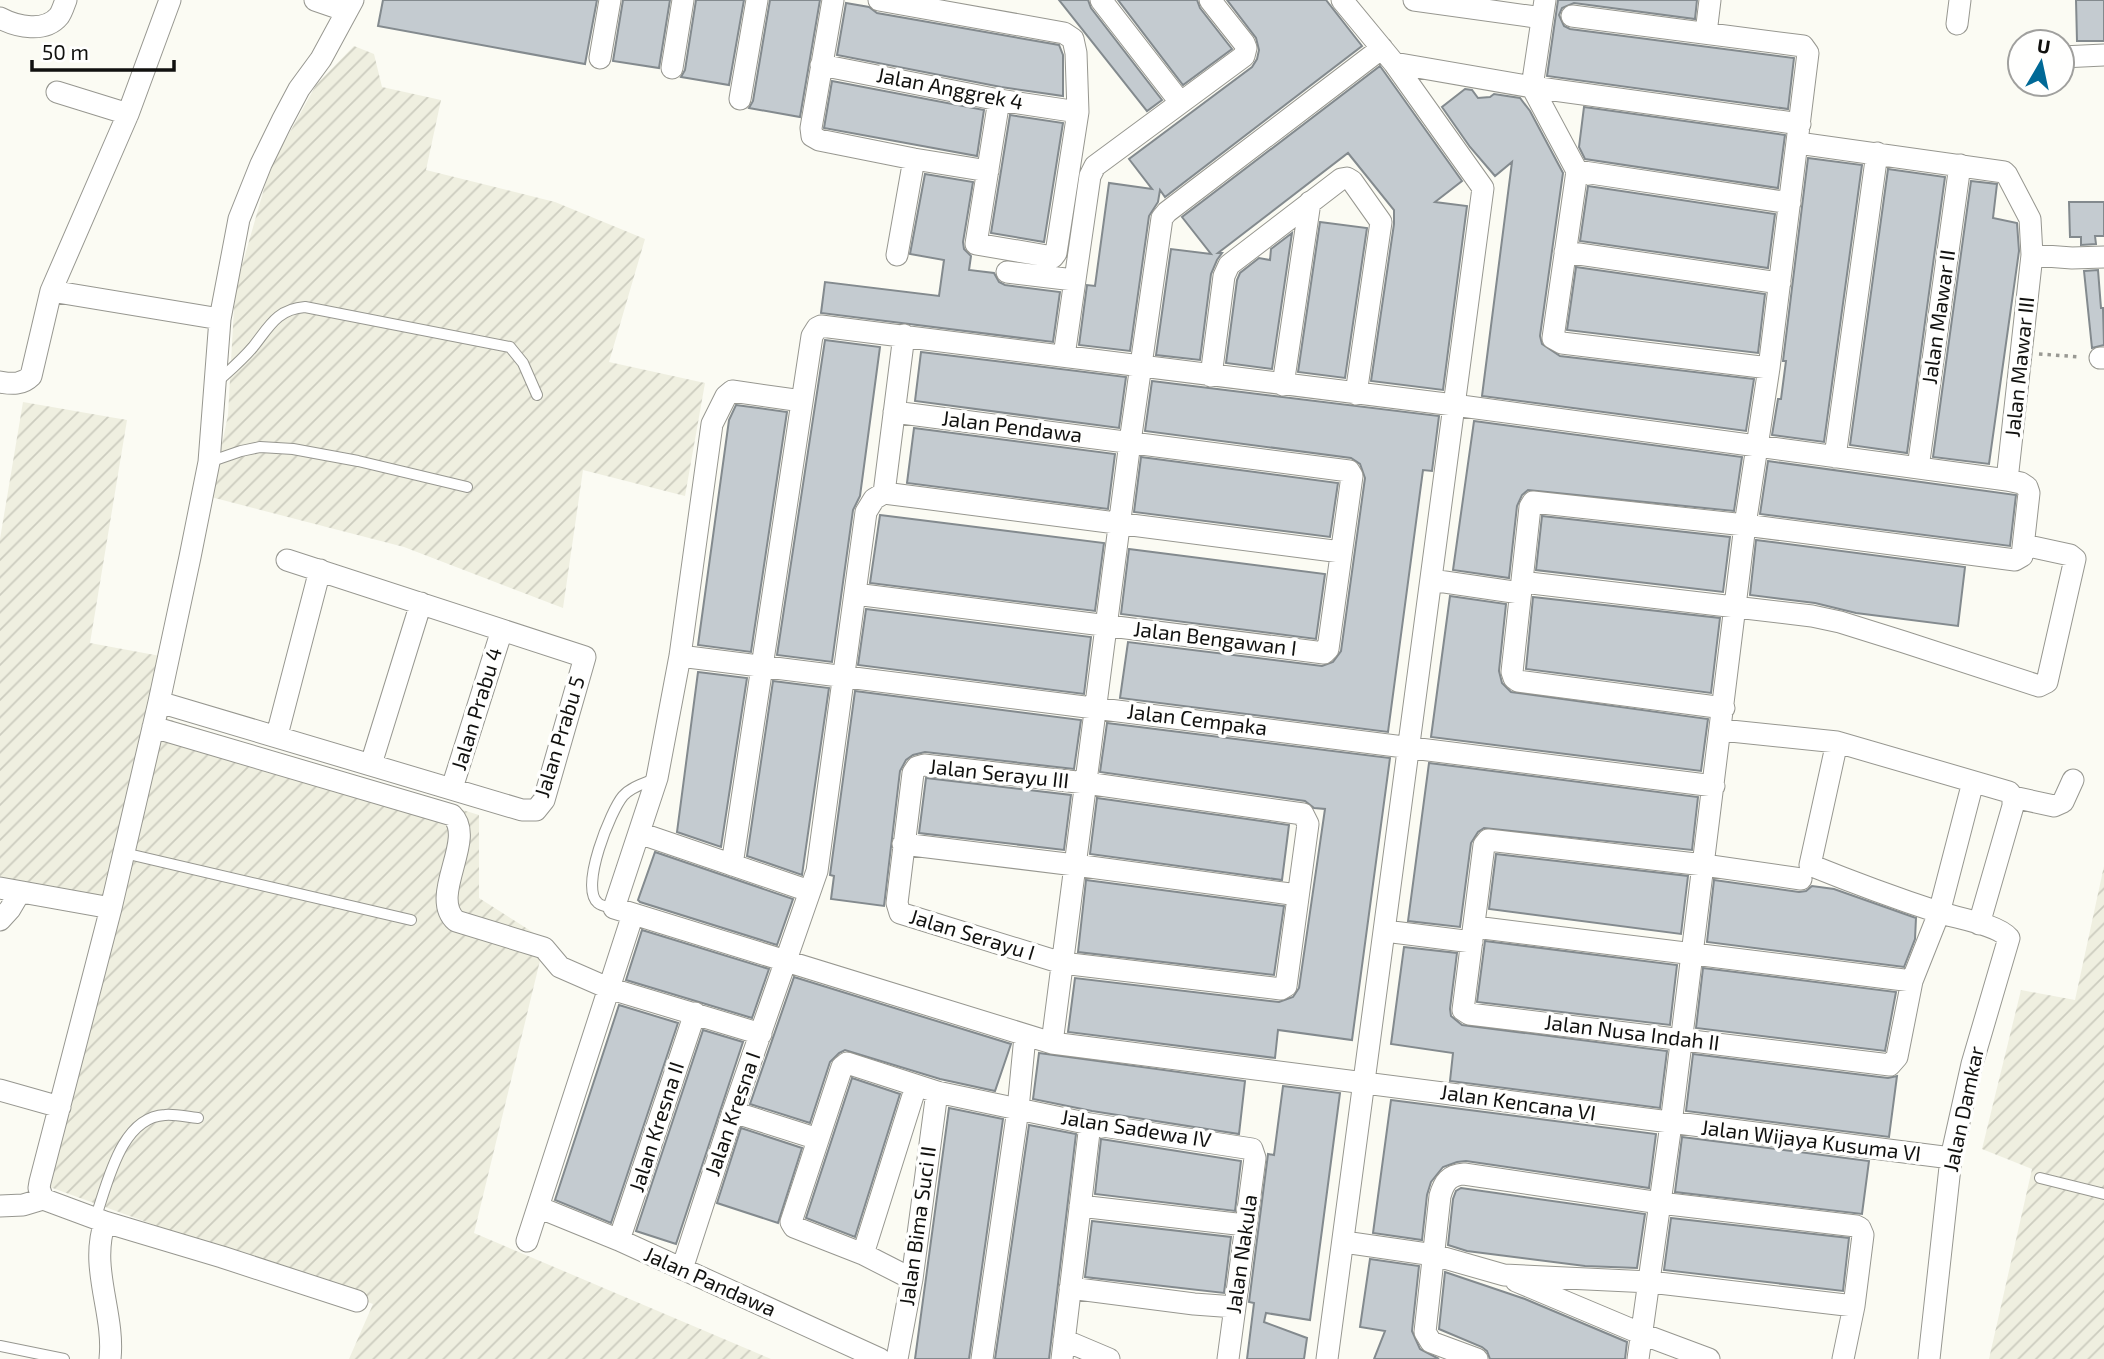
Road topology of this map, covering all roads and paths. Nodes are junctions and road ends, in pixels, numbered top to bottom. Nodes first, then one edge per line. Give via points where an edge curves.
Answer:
1 (66, 0) edge
2 (170, 0) edge
3 (315, 0) edge
4 (682, 0) edge
5 (757, 0) edge
6 (833, 0) edge
7 (879, 0) edge
8 (1101, 0) edge
9 (1210, 0) edge
10 (1342, 0) edge
11 (1415, 0) edge
12 (1710, 0) edge
13 (1960, 0) edge
14 (607, 1) edge
15 (350, 5) edge
16 (1543, 9) edge
17 (1572, 16) dead end
18 (0, 18) edge
19 (1957, 24) dead end
20 (1706, 33) junction
21 (1388, 55) junction
22 (2104, 55) edge
23 (2076, 56) edge
24 (600, 58) dead end
25 (821, 65) junction
26 (672, 68) dead end
27 (1532, 87) junction
28 (57, 92) dead end
29 (740, 99) dead end
30 (999, 100) junction
31 (1180, 102) junction
32 (1078, 112) junction
33 (128, 114) junction
34 (1799, 133) junction
35 (1877, 153) junction
36 (914, 159) junction
37 (1960, 165) junction
38 (988, 171) junction
39 (1577, 171) junction
40 (1310, 202) junction
41 (1790, 204) junction
42 (1565, 252) junction
43 (897, 254) dead end
44 (2032, 255) junction
45 (2104, 257) edge
46 (1007, 272) dead end
47 (1074, 280) junction
48 (1780, 283) junction
49 (51, 291) junction
50 (220, 319) junction
51 (904, 335) junction
52 (2022, 353) junction
53 (1064, 356) junction
54 (2102, 358) edge
55 (1140, 366) junction
56 (1769, 368) junction
57 (1211, 376) junction
58 (0, 382) edge
59 (216, 383) junction
60 (1283, 385) junction
61 (1356, 394) junction
62 (537, 396) dead end
63 (802, 401) junction
64 (1454, 405) junction
65 (894, 412) junction
66 (1130, 442) junction
67 (1757, 447) junction
68 (1835, 457) junction
69 (209, 463) junction
70 (1918, 468) junction
71 (2007, 480) junction
72 (467, 488) dead end
73 (884, 493) junction
74 (1120, 523) junction
75 (1745, 525) junction
76 (2024, 545) junction
77 (1341, 552) junction
78 (287, 560) dead end
79 (320, 570) junction
80 (1431, 580) junction
81 (1521, 587) junction
82 (855, 594) junction
83 (421, 603) junction
84 (1736, 607) junction
85 (1106, 626) junction
86 (502, 630) junction
87 (680, 656) junction
88 (761, 665) junction
89 (845, 676) junction
90 (159, 702) junction
91 (1096, 706) junction
92 (1724, 708) junction
93 (153, 727) junction
94 (1721, 730) junction
95 (276, 735) junction
96 (1838, 742) junction
97 (1410, 747) junction
98 (371, 764) junction
99 (914, 769) joint
100 (657, 778) junction
101 (2073, 780) dead end
102 (1973, 782) junction
103 (1086, 783) junction
104 (1714, 786) junction
105 (452, 788) junction
106 (2013, 797) junction
107 (639, 833) junction
108 (903, 844) junction
109 (124, 853) junction
110 (732, 865) junction
111 (1075, 865) junction
112 (1704, 865) junction
113 (1801, 879) dead end
114 (10, 890) edge
115 (809, 891) junction
116 (1298, 895) junction
117 (111, 908) junction
118 (623, 911) junction
119 (1939, 913) junction
120 (0, 920) edge
121 (411, 920) dead end
122 (1979, 924) junction
123 (1385, 931) junction
124 (1474, 935) junction
125 (1693, 955) junction
126 (787, 960) junction
127 (1062, 963) junction
128 (1912, 981) junction
129 (608, 988) junction
130 (695, 1013) junction
131 (761, 1034) junction
132 (1025, 1036) junction
133 (1682, 1039) junction
134 (1052, 1043) junction
135 (1364, 1083) junction
136 (927, 1089) junction
137 (0, 1090) edge
138 (60, 1107) junction
139 (1018, 1110) junction
140 (733, 1112) junction
141 (198, 1118) dead end
142 (1090, 1124) junction
143 (1671, 1124) junction
144 (818, 1139) junction
145 (1254, 1150) joint
146 (1951, 1158) junction
147 (2040, 1178) dead end
148 (2104, 1194) edge
149 (43, 1199) junction
150 (1661, 1203) junction
151 (0, 1206) edge
152 (1080, 1206) junction
153 (538, 1207) junction
154 (100, 1221) junction
155 (1245, 1225) junction
156 (619, 1240) junction
157 (527, 1241) dead end
158 (1344, 1242) junction
159 (863, 1254) junction
160 (1434, 1255) junction
161 (682, 1269) junction
162 (1504, 1276) junction
163 (912, 1279) junction
164 (1650, 1282) junction
165 (1070, 1288) junction
166 (357, 1301) dead end
167 (1235, 1307) junction
168 (1854, 1307) junction
169 (1642, 1334) junction
170 (0, 1346) edge
171 (1063, 1350) edge
172 (64, 1359) edge
173 (110, 1359) edge
174 (880, 1359) edge
175 (897, 1359) edge
176 (982, 1359) edge
177 (1109, 1359) edge
178 (1228, 1359) edge
179 (1327, 1359) edge
180 (1477, 1359) edge
181 (1638, 1359) edge
182 (1709, 1359) edge
183 (1843, 1359) edge
184 (1929, 1359) edge

1 - 18 street via 59,16 48,24 32,27
2 - 33 street
3 - 15 street
4 - 26 street
5 - 29 street
6 - 25 street
7 - 32 street via 1071,36
8 - 31 street
9 - 31 street via 1247,48 1244,56
10 - 21 street
11 - 16 street
12 - 20 street
13 - 19 street
14 - 24 street
15 - 50 street via 299,89 256,175 239,219
16 - 27 street
17 - 20 street
20 - 34 street via 1806,48
21 - 27 street, Jalan Mawar III
21 - 55 street via 1162,218
21 - 64 street via 1483,188
22 - 23 street
25 - 30 street, Jalan Anggrek 4
25 - 36 street via 813,136
27 - 34 street, Jalan Mawar III
27 - 39 street
28 - 33 street
30 - 32 street, Jalan Anggrek 4
30 - 38 street
31 - 47 street via 1094,166
32 - 38 street via 1055,256 976,244
33 - 49 street
34 - 35 street, Jalan Mawar III
34 - 41 street
35 - 37 street, Jalan Mawar III
35 - 68 street
36 - 38 street
36 - 43 street
37 - 44 street, Jalan Mawar III via 2007,175 2031,219
37 - 70 street, Jalan Mawar II
39 - 41 street
39 - 42 street
40 - 57 street via 1227,268
40 - 60 street
40 - 61 street via 1341,179 1350,179 1381,222
41 - 48 street
42 - 48 street
42 - 56 street via 1552,335 1557,342
44 - 45 street
44 - 52 street, Jalan Mawar III
46 - 47 street
47 - 53 street
48 - 56 street
49 - 50 street
49 - 58 street via 31,376 18,384
50 - 59 street
51 - 53 street
51 - 63 street via 817,328
51 - 65 street
52 - 54 path
52 - 71 street, Jalan Mawar III
53 - 55 street
55 - 57 street
55 - 66 street
56 - 67 street
57 - 60 street
59 - 62 lane via 277,317 305,307 510,348 523,363
59 - 69 street
60 - 61 street
61 - 64 street
63 - 87 street via 732,391 712,424
63 - 88 street
64 - 67 street
64 - 80 street
65 - 66 street, Jalan Pendawa
65 - 73 street
66 - 74 street
66 - 77 street, Jalan Pendawa via 1349,471
67 - 68 street
67 - 75 street
68 - 70 street
69 - 72 lane via 260,447 293,450
69 - 90 street
70 - 71 street
71 - 76 street via 2024,484 2029,493
73 - 74 street
73 - 82 street, Jalan Kresna I via 866,512
74 - 77 street
74 - 85 street
75 - 76 street via 2015,560 2022,557
75 - 81 street via 1534,500
75 - 84 street
76 - 84 street via 2075,559 2047,682 2041,686 1840,622
77 - 85 street, Jalan Bengawan I via 1324,653
78 - 79 street
79 - 83 street
79 - 95 street
80 - 81 street
80 - 97 street
81 - 84 street
81 - 92 street via 1512,675 1516,680
82 - 85 street, Jalan Bengawan I
82 - 89 street, Jalan Kresna I
83 - 86 street
83 - 98 street
84 - 92 street
85 - 91 street
86 - 105 street, Jalan Prabu 4
86 - 105 street, Jalan Prabu 5 via 585,657 544,800 529,811
87 - 88 street, Jalan Cempaka
87 - 100 street
88 - 89 street, Jalan Cempaka
88 - 110 street
89 - 91 street, Jalan Cempaka
89 - 115 street, Jalan Kresna I via 817,871
90 - 93 street
90 - 95 street
91 - 97 street, Jalan Cempaka
91 - 103 street
92 - 94 street
93 - 109 street
93 - 129 street via 452,815 459,836 447,899 452,918 544,948 560,967
94 - 96 street
94 - 104 street
95 - 98 street
96 - 102 street
96 - 119 street, Jalan Damkar via 1810,865
97 - 104 street, Jalan Cempaka
97 - 123 street
98 - 105 street
99 - 103 street, Jalan Serayu III via 924,765
99 - 108 street, Jalan Serayu I
100 - 107 street
100 - 118 lane via 625,793 595,860 595,899
101 - 106 street via 2066,799 2057,806
102 - 106 street
102 - 119 street
103 - 111 street
103 - 116 street, Jalan Serayu III via 1303,814 1308,824
104 - 112 street
106 - 122 street
107 - 110 street
107 - 118 street
108 - 111 street
108 - 127 street, Jalan Serayu I via 897,903 901,913
109 - 117 street
109 - 121 lane
110 - 115 street
111 - 116 street
111 - 127 street
112 - 113 street, Jalan Nusa Indah II
112 - 124 street, Jalan Nusa Indah II via 1490,839 1485,843
112 - 125 street
114 - 117 street
114 - 120 street via 10,909
115 - 126 street, Jalan Kresna I
116 - 127 street via 1287,985 1281,989
117 - 138 street
118 - 126 street, Jalan Kencana VI
118 - 129 street
119 - 122 street, Jalan Damkar
119 - 128 street
122 - 146 street, Jalan Damkar via 2006,934 2009,941 1972,1064
123 - 124 street
123 - 135 street
124 - 125 street
124 - 133 street, Jalan Nusa Indah II via 1463,1007 1466,1013
125 - 128 street
125 - 133 street
126 - 131 street, Jalan Kresna I
126 - 132 street, Jalan Kencana VI
127 - 134 street
128 - 133 street, Jalan Nusa Indah II via 1897,1057 1886,1065
129 - 130 street
129 - 153 street
130 - 131 street
130 - 156 street, Jalan Kresna II
131 - 140 street, Jalan Kresna I
132 - 134 street, Jalan Kencana VI
132 - 139 street
133 - 143 street
134 - 135 street, Jalan Kencana VI
135 - 143 street, Jalan Kencana VI
135 - 158 street
136 - 139 street, Jalan Sadewa IV
136 - 144 street, Jalan Sadewa IV via 850,1063 843,1065
136 - 159 street
136 - 163 street, Jalan Bima Suci II
137 - 138 street
138 - 149 street via 40,1182
139 - 142 street, Jalan Sadewa IV
139 - 176 street
140 - 144 street
140 - 161 street, Jalan Kresna I
141 - 154 lane via 164,1114 131,1132 121,1148
142 - 145 street, Jalan Sadewa IV
142 - 152 street
143 - 146 street, Jalan Wijaya Kusuma VI
143 - 150 street
144 - 159 street via 791,1222
145 - 155 street, Jalan Nakula
146 - 184 street, Jalan Damkar
147 - 148 lane
149 - 151 street
149 - 154 street
150 - 160 street via 1455,1175 1443,1185
150 - 164 street
150 - 168 street via 1860,1228 1863,1236
152 - 155 street
152 - 165 street
153 - 156 street, Jalan Pandawa
153 - 157 street
154 - 166 street
154 - 173 street via 99,1265
155 - 167 street, Jalan Nakula
156 - 161 street, Jalan Pandawa
158 - 160 street
158 - 179 street
159 - 163 street
160 - 162 street
160 - 180 street via 1426,1337
161 - 174 street, Jalan Pandawa
162 - 164 street
162 - 169 street
163 - 175 street, Jalan Bima Suci II
164 - 168 street
164 - 169 street
165 - 167 street
165 - 171 street
167 - 178 street, Jalan Nakula
168 - 183 street
169 - 181 street
169 - 182 street
170 - 172 lane
171 - 177 street

